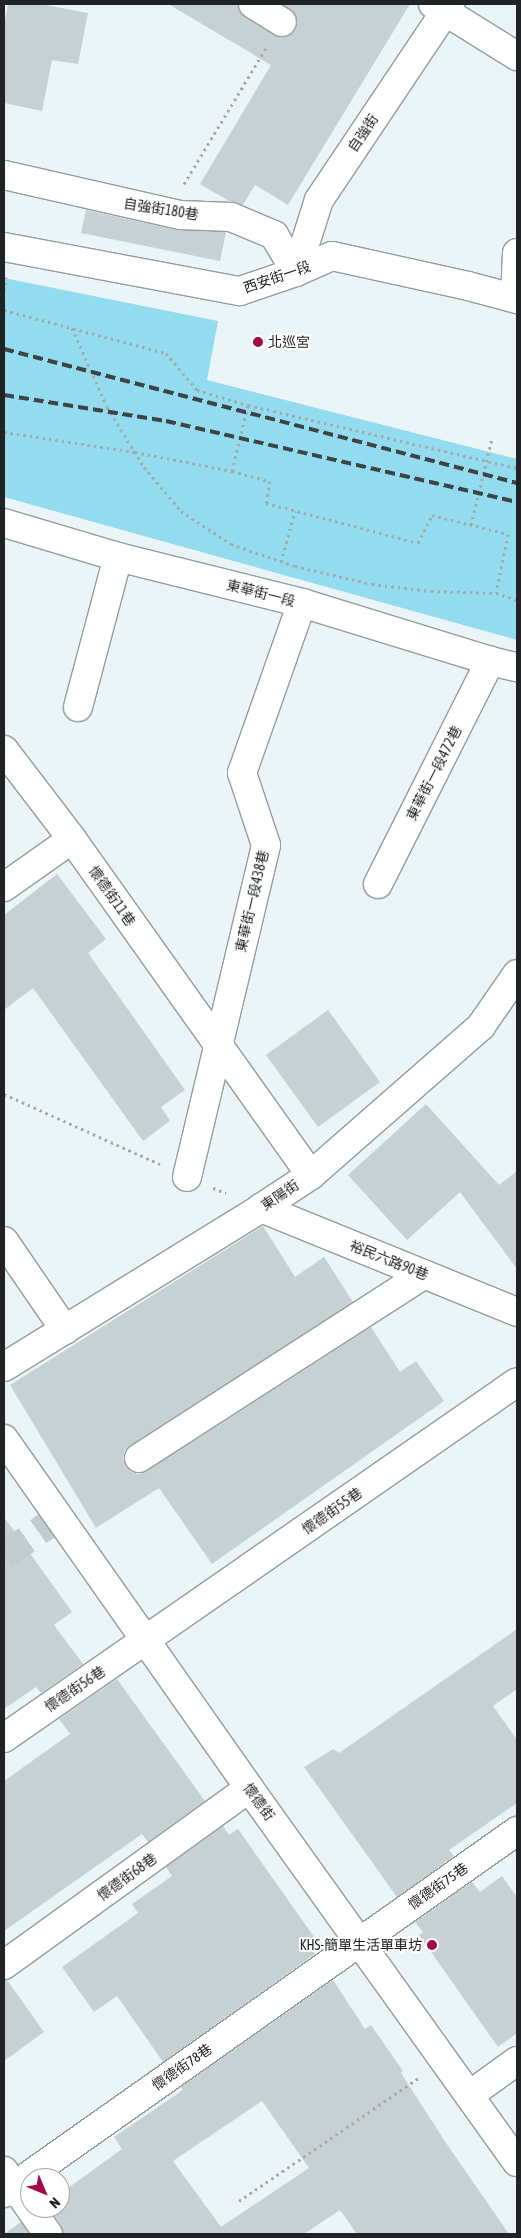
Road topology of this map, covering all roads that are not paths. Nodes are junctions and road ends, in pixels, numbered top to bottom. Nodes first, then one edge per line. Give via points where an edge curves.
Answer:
1 (254, 4) edge
2 (443, 6) edge
3 (282, 22) road end
4 (517, 56) edge
5 (4, 175) edge
6 (4, 247) edge
7 (517, 253) edge
8 (296, 272) junction
9 (516, 298) edge
10 (4, 523) edge
11 (118, 557) junction
12 (302, 604) junction
13 (490, 661) junction
14 (517, 667) edge
15 (78, 707) dead end
16 (4, 750) edge
17 (72, 839) junction
18 (378, 884) dead end
19 (4, 887) edge
20 (517, 974) edge
21 (218, 1044) junction
22 (311, 1175) junction
23 (187, 1177) road end
24 (261, 1208) junction
25 (4, 1241) edge
26 (424, 1274) junction
27 (517, 1312) edge
28 (65, 1330) junction
29 (4, 1367) edge
30 (517, 1382) edge
31 (4, 1439) edge
32 (139, 1458) dead end
33 (146, 1640) junction
34 (4, 1738) edge
35 (250, 1788) junction
36 (517, 1831) edge
37 (360, 1941) junction
38 (4, 1965) edge
39 (517, 2060) edge
40 (471, 2094) junction
41 (517, 2162) edge
42 (7, 2183) edge
43 (48, 2234) edge

1 - 3 street
2 - 4 street
2 - 8 street, 自強街 via 319,200
5 - 8 street, 自強街180巷 via 180,215 231,218 274,235
6 - 8 street, 西安街一段 via 240,291
7 - 9 street
8 - 9 street, 西安街一段 via 332,256
10 - 11 street, 東華街一段
11 - 12 street, 東華街一段
11 - 15 street
12 - 13 street, 東華街一段
12 - 21 street, 東華街一段438巷 via 242,773 266,845
13 - 14 street, 東華街一段
13 - 18 street, 東華街一段472巷
16 - 17 street, 懷德街11巷
17 - 19 street
17 - 21 street, 懷德街11巷
20 - 22 street, 東陽街 via 481,1026
21 - 22 street, 懷德街11巷
21 - 23 street, 東華街一段438巷
22 - 24 street, 東陽街
24 - 26 street, 裕民六路90巷
24 - 28 street, 東陽街
25 - 28 street
26 - 27 street, 裕民六路90巷
26 - 32 street
28 - 29 street, 東陽街
30 - 33 street, 懷德街55巷
31 - 33 street, 懷德街
33 - 34 street, 懷德街56巷
33 - 35 street, 懷德街
35 - 37 street, 懷德街
35 - 38 street, 懷德街68巷
36 - 37 street, 懷德街75巷
37 - 40 street, 懷德街
37 - 42 street, 懷德街78巷
39 - 40 street
40 - 41 street, 懷德街
42 - 43 street

